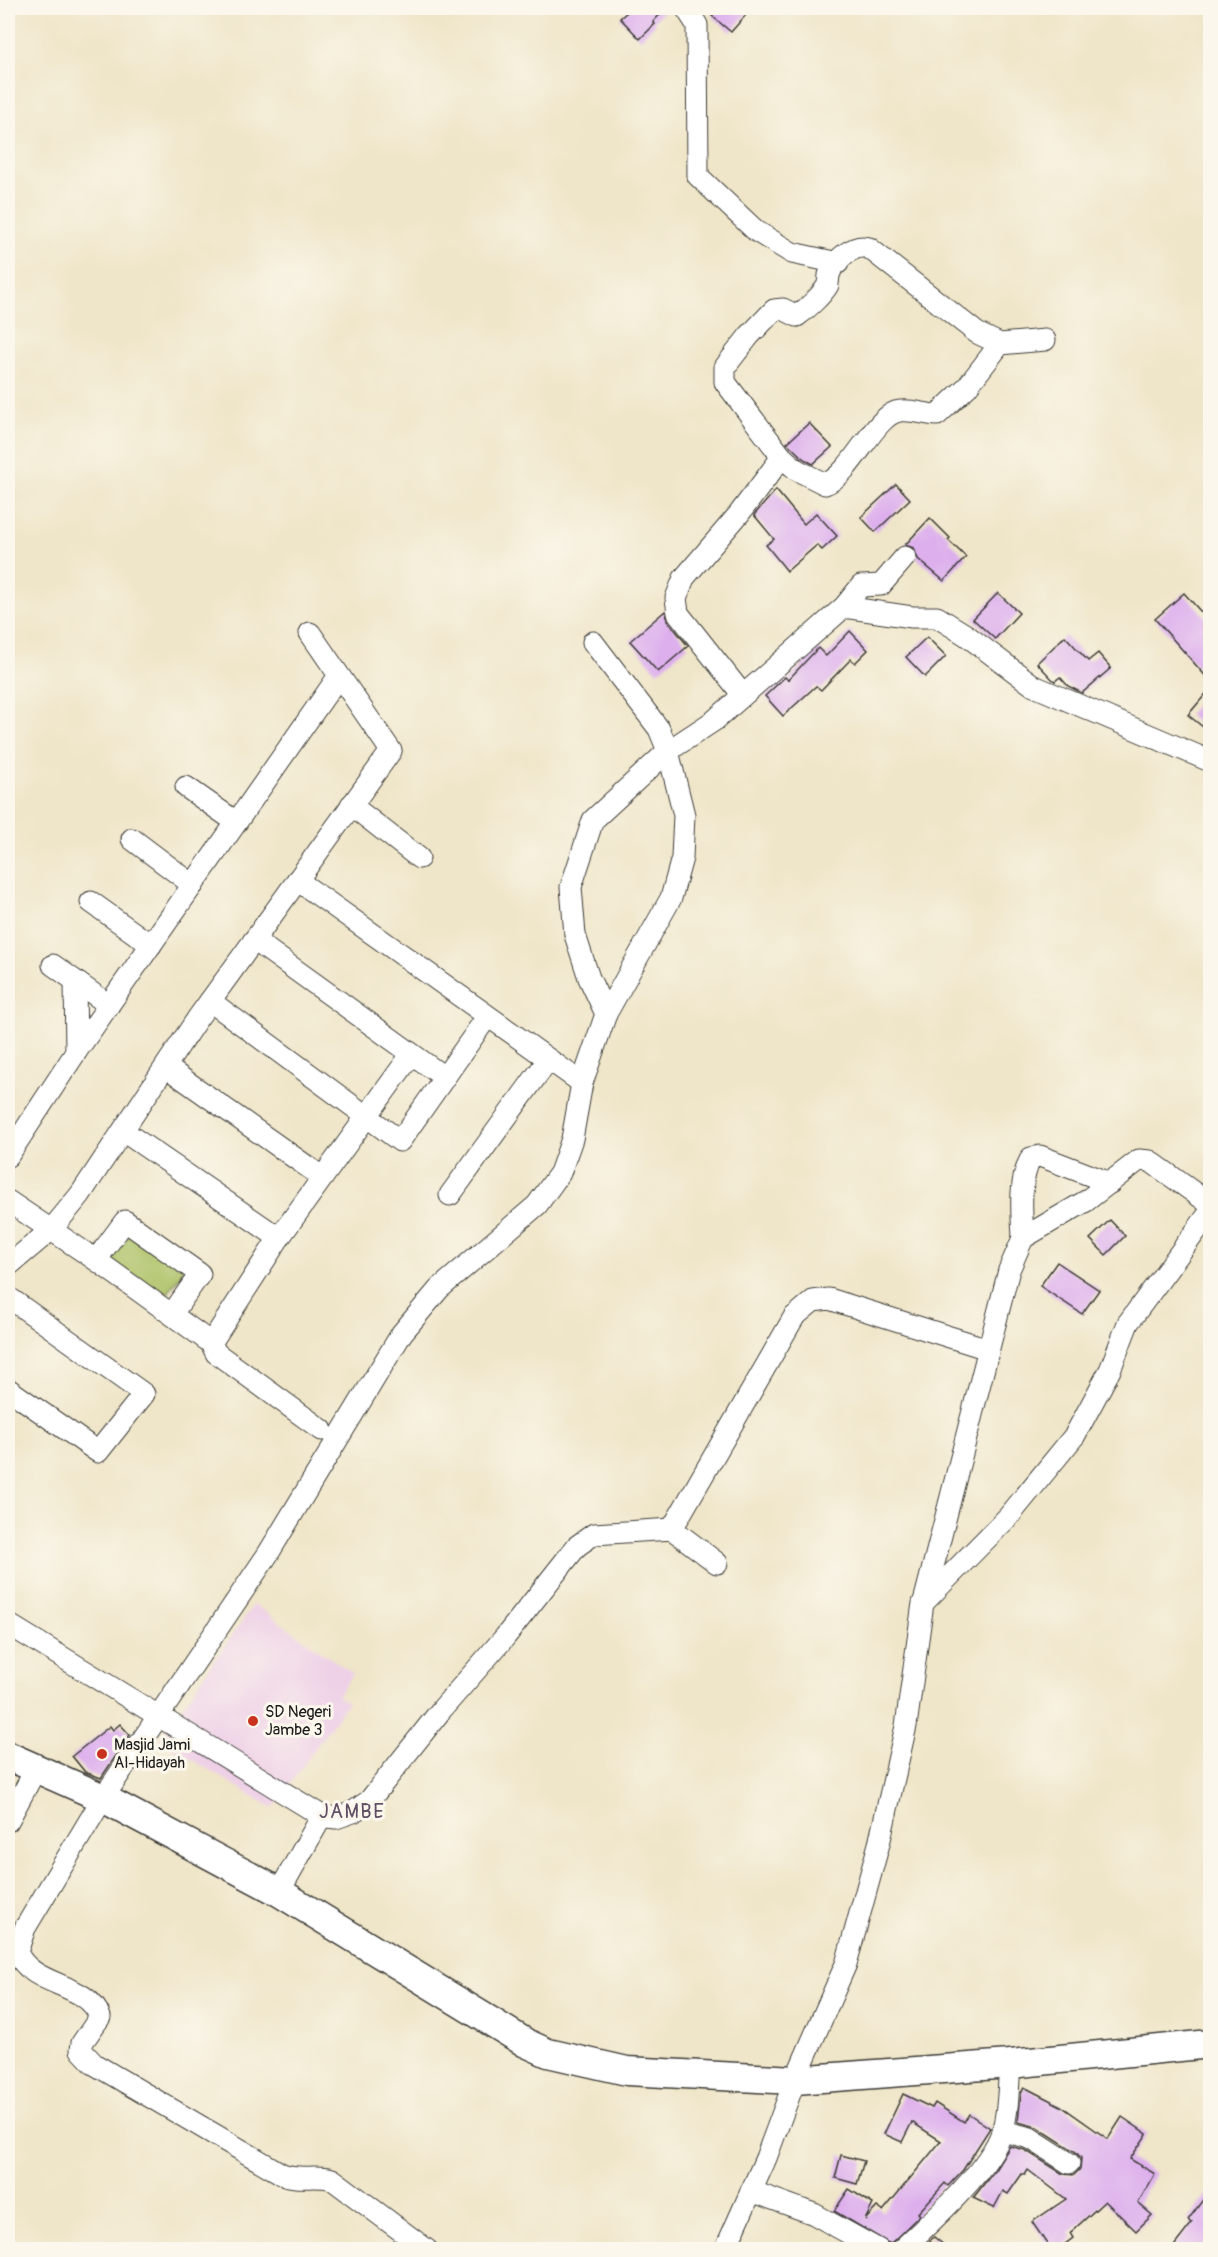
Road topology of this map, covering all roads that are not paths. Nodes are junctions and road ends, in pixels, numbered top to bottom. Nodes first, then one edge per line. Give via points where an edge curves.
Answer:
1 (686, 8) edge
2 (838, 263) junction
3 (1045, 340) dead end
4 (1000, 344) junction
5 (782, 457) junction
6 (905, 557) dead end
7 (844, 608) junction
8 (310, 633) dead end
9 (592, 642) dead end
10 (338, 676) junction
11 (742, 694) junction
12 (668, 751) junction
13 (1210, 761) edge
14 (186, 787) dead end
15 (351, 805) junction
16 (236, 822) junction
17 (132, 839) dead end
18 (419, 858) dead end
19 (297, 880) junction
20 (193, 885) junction
21 (91, 902) dead end
22 (254, 940) junction
23 (151, 945) junction
24 (53, 965) dead end
25 (75, 981) junction
26 (210, 1001) junction
27 (109, 1005) junction
28 (606, 1014) junction
29 (487, 1017) junction
30 (76, 1052) junction
31 (411, 1055) junction
32 (548, 1060) junction
33 (166, 1067) junction
34 (444, 1077) junction
35 (582, 1083) junction
36 (366, 1116) junction
37 (123, 1131) junction
38 (8, 1156) edge
39 (322, 1177) junction
40 (1110, 1183) junction
41 (450, 1195) dead end
42 (8, 1201) edge
43 (1210, 1204) edge
44 (1210, 1212) edge
45 (52, 1229) junction
46 (279, 1238) junction
47 (1023, 1238) junction
48 (96, 1260) junction
49 (8, 1266) edge
50 (8, 1297) edge
51 (172, 1314) junction
52 (211, 1343) junction
53 (988, 1349) junction
54 (8, 1389) edge
55 (322, 1430) dead end
56 (672, 1528) junction
57 (717, 1563) dead end
58 (924, 1603) junction
59 (8, 1624) edge
60 (159, 1717) junction
61 (8, 1756) edge
62 (37, 1767) junction
63 (103, 1798) junction
64 (322, 1816) junction
65 (8, 1821) edge
66 (279, 1892) junction
67 (1210, 2044) edge
68 (1010, 2064) junction
69 (795, 2080) junction
70 (1003, 2131) junction
71 (1069, 2163) dead end
72 (751, 2191) junction
73 (426, 2249) edge
74 (725, 2250) edge
75 (879, 2250) edge
76 (901, 2250) edge

1 - 2 street via 697,26 698,176 756,231 792,253
2 - 4 street via 852,248 870,248 977,333
2 - 5 street via 828,284 805,311 797,316 783,309 774,310 725,367 725,382 732,394
3 - 4 street
4 - 5 street via 967,387 937,415 898,410 888,416 831,482 819,482
5 - 11 street via 684,578 676,598 678,613
6 - 7 street via 881,585 863,585
7 - 11 street
7 - 13 street via 937,617 1034,686
8 - 10 street
9 - 12 street via 659,729
10 - 15 street via 391,751
10 - 16 street
11 - 12 street via 714,720
12 - 28 street via 684,815 682,858 671,898
12 - 28 street via 593,819 572,887 575,935
14 - 16 street
15 - 18 street
15 - 19 street
16 - 20 street
17 - 20 street
19 - 22 street
19 - 29 street
20 - 23 street
21 - 23 street
22 - 26 street
22 - 31 street
23 - 27 street
24 - 25 street
25 - 27 street
25 - 30 street
26 - 33 street
26 - 36 street
27 - 30 street
28 - 35 street
29 - 32 street
29 - 34 street
30 - 38 street
31 - 34 street
31 - 36 street
32 - 35 street
32 - 41 street
33 - 37 street
33 - 39 street
34 - 36 street via 400,1141
35 - 60 street via 572,1139 560,1173 537,1205 439,1289 402,1332 268,1554
36 - 39 street
37 - 45 street
37 - 46 street
39 - 46 street
40 - 43 street via 1139,1160 1150,1161
40 - 47 street
40 - 47 street via 1040,1156 1031,1158 1021,1200
42 - 45 street
44 - 58 street via 1128,1323 1110,1370 1075,1435 1008,1516
45 - 48 street
45 - 49 street
46 - 52 street
47 - 53 street via 1009,1270
48 - 51 street
48 - 51 street via 125,1221 200,1274
50 - 54 street via 144,1394 98,1452
51 - 52 street
52 - 55 street via 216,1353
53 - 56 street via 829,1299 813,1301 794,1317
53 - 58 street
56 - 57 street
56 - 64 street via 594,1534 577,1546 369,1801 336,1818
58 - 69 street via 906,1726 879,1844 846,1964
59 - 60 street
60 - 63 street
60 - 64 street
61 - 62 street
62 - 63 street
62 - 65 street
63 - 66 street
63 - 73 street via 25,1928 17,1952 29,1971 89,2000 97,2008 100,2017 81,2050 94,2064 282,2174 294,2179 332,2179
64 - 66 street
66 - 69 street via 498,2028 548,2054 627,2071
67 - 68 street
68 - 69 street
68 - 70 street
69 - 72 street
70 - 71 street via 1030,2138
70 - 76 street via 978,2172
72 - 74 street
72 - 75 street via 814,2214

